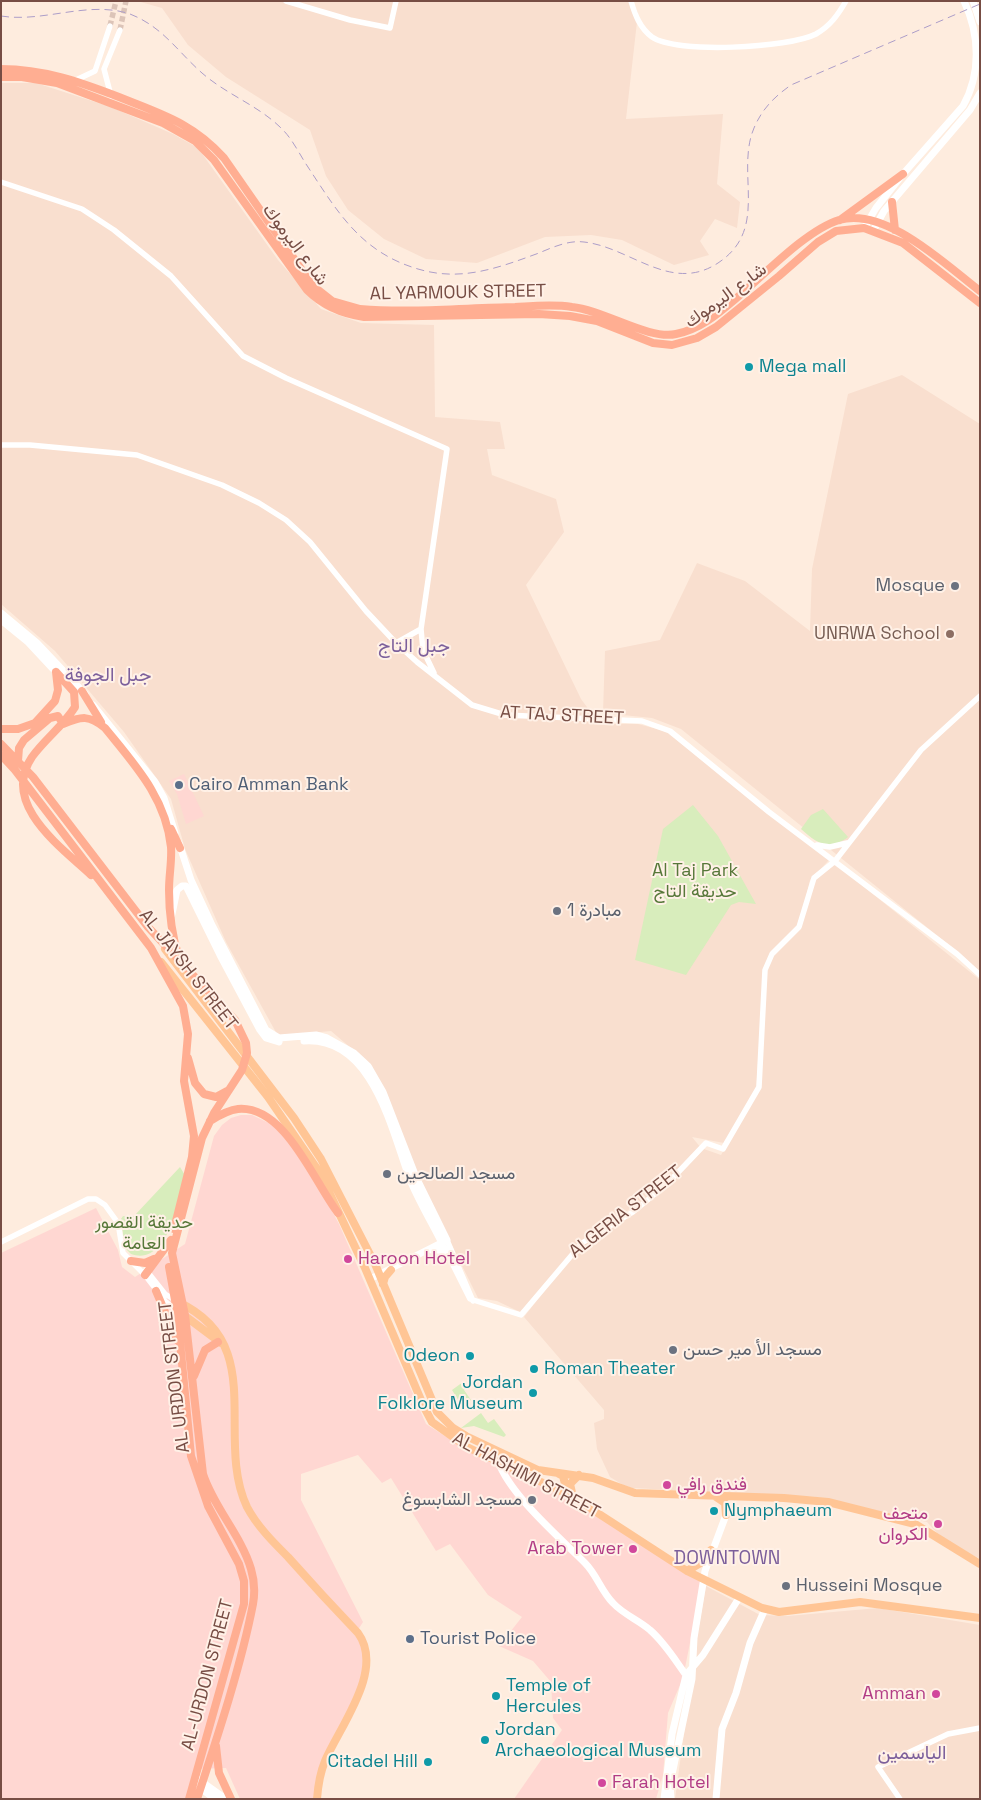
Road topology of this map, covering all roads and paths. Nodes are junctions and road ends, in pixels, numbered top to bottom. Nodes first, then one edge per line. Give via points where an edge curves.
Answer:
1 (286, 1) edge
2 (396, 1) edge
3 (631, 1) edge
4 (846, 1) edge
5 (964, 1) edge
6 (972, 1) edge
7 (980, 22) edge
8 (110, 26) tunnel mouth
9 (120, 30) tunnel mouth
10 (1, 69) edge
11 (1, 77) edge
12 (76, 80) junction
13 (980, 93) edge
14 (111, 94) junction
15 (977, 101) edge
16 (110, 103) junction
17 (903, 174) junction
18 (1, 182) edge
19 (892, 202) junction
20 (869, 219) junction
21 (839, 220) junction
22 (877, 222) junction
23 (864, 228) junction
24 (895, 230) junction
25 (873, 231) junction
26 (980, 291) edge
27 (980, 303) edge
28 (1, 445) edge
29 (1, 613) edge
30 (1, 620) edge
31 (421, 629) junction
32 (396, 643) junction
33 (56, 672) junction
34 (437, 677) junction
35 (82, 691) junction
36 (980, 696) edge
37 (63, 724) junction
38 (106, 728) junction
39 (1, 729) edge
40 (1, 744) edge
41 (1, 755) edge
42 (18, 761) junction
43 (165, 817) junction
44 (847, 843) junction
45 (815, 845) junction
46 (180, 848) junction
47 (835, 861) junction
48 (108, 890) junction
49 (172, 914) junction
50 (148, 928) junction
51 (150, 948) junction
52 (179, 960) junction
53 (980, 975) edge
54 (274, 1039) junction
55 (186, 1053) junction
56 (229, 1090) junction
57 (210, 1121) junction
58 (338, 1213) junction
59 (171, 1240) junction
60 (444, 1240) junction
61 (1, 1242) edge
62 (429, 1250) junction
63 (162, 1253) junction
64 (447, 1254) junction
65 (134, 1264) junction
66 (391, 1270) junction
67 (146, 1273) junction
68 (378, 1273) junction
69 (369, 1276) junction
70 (383, 1284) junction
71 (156, 1291) junction
72 (473, 1301) junction
73 (179, 1302) junction
74 (177, 1311) junction
75 (185, 1315) junction
76 (221, 1343) junction
77 (180, 1348) junction
78 (194, 1377) junction
79 (498, 1461) junction
80 (559, 1474) junction
81 (579, 1475) junction
82 (554, 1488) junction
83 (715, 1496) junction
84 (573, 1497) junction
85 (726, 1514) joint
86 (711, 1550) junction
87 (980, 1564) edge
88 (687, 1571) junction
89 (703, 1580) junction
90 (738, 1598) junction
91 (764, 1609) junction
92 (980, 1618) edge
93 (689, 1672) junction
94 (980, 1728) edge
95 (218, 1732) junction
96 (198, 1783) junction
97 (666, 1798) edge
98 (189, 1799) edge
99 (197, 1799) edge
100 (215, 1799) edge
101 (226, 1799) edge
102 (231, 1799) edge
103 (317, 1799) edge
104 (716, 1799) edge
105 (900, 1799) edge

1 - 2 street via 390,28
3 - 4 street via 640,24 652,37 670,44 727,46 800,41 826,28
5 - 17 main road via 977,49 976,74 971,91 963,106
6 - 7 main road
8 - 12 street via 95,71
9 - 14 street via 104,69
10 - 12 highway, AL YARMOUK STREET via 37,71
11 - 16 highway, شارع اليرموك via 48,80
12 - 14 highway, AL YARMOUK STREET
13 - 15 main road
14 - 16 street
14 - 21 highway, AL YARMOUK STREET via 181,122 202,136 224,158 313,286 332,301 360,309 560,306 596,311 656,334 676,335 708,321 807,238
15 - 19 main road
16 - 23 highway, شارع اليرموك via 173,127 195,141 214,160 307,290 325,305 358,316 570,316 597,321 653,343 672,345 697,338 716,327 822,239 841,230
17 - 20 main road
17 - 21 highway
18 - 31 street via 82,209 114,230 171,276 243,356 448,449
19 - 22 main road
19 - 24 highway
20 - 21 highway, AL YARMOUK STREET
20 - 22 highway, AL YARMOUK STREET
20 - 23 main road
22 - 24 highway, AL YARMOUK STREET
22 - 25 main road
23 - 25 highway
24 - 26 highway, AL YARMOUK STREET
25 - 27 highway via 903,243
28 - 32 street, AT TAJ STREET via 137,454 240,492 286,520 310,542
29 - 35 main road via 38,643
30 - 33 main road via 28,642
31 - 32 street
31 - 34 street via 423,650
32 - 34 street, AT TAJ STREET
33 - 37 highway via 76,696 75,707
33 - 39 highway via 58,690 55,701 35,723 18,729
34 - 45 street, AT TAJ STREET via 467,702 496,713 642,721 667,729
35 - 38 highway
35 - 46 main road via 155,782 167,806
36 - 44 street via 921,750
37 - 38 highway via 86,716
37 - 42 highway via 58,716 43,723 21,744
37 - 48 highway via 32,757 23,777 24,796 38,824
38 - 43 highway via 149,782
40 - 42 highway, AL JAYSH STREET
41 - 48 highway, AL JAYSH STREET
42 - 50 highway, AL JAYSH STREET
43 - 46 highway
43 - 49 highway via 171,850 169,890
44 - 45 street via 830,847
44 - 47 street
45 - 47 street, AT TAJ STREET
46 - 54 main road via 191,880 227,955
47 - 53 street, AT TAJ STREET
47 - 72 street, ALGERIA STREET via 814,878 801,922 772,954 765,970 758,1090 723,1149 706,1143 675,1178 633,1212 582,1243 523,1314
48 - 51 highway, AL JAYSH STREET
49 - 52 highway via 173,938
49 - 54 main road via 176,892 184,885 260,1030 266,1038
50 - 52 highway, AL URDON STREET
50 - 68 main road, AL JAYSH STREET via 294,1118 338,1191
51 - 55 highway, AL URDON STREET via 183,1006 187,1023
51 - 58 main road, AL JAYSH STREET via 290,1127 320,1173
52 - 56 highway, AL URDON STREET via 239,1025 246,1043 238,1078
54 - 60 main road via 316,1038 345,1047 366,1068 381,1093
55 - 56 highway via 195,1083 204,1094 216,1097
55 - 59 highway, AL URDON STREET via 184,1081 194,1128 194,1148
56 - 57 highway, AL URDON STREET
57 - 58 highway via 238,1109 257,1112 274,1122
57 - 73 highway, AL URDON STREET via 202,1138 172,1253
58 - 69 main road, AL JAYSH STREET
59 - 63 highway
59 - 73 highway, AL URDON STREET via 168,1260
60 - 62 main road
60 - 64 street
60 - 68 main road
60 - 72 street
61 - 65 street via 92,1198 105,1204 116,1220 123,1253
62 - 64 main road
62 - 66 main road
63 - 65 highway via 145,1264
63 - 67 highway
64 - 72 street
65 - 67 street
66 - 68 main road
66 - 70 main road
67 - 71 street
67 - 73 street via 165,1294
68 - 69 main road
68 - 70 main road, AL HASHIMI STREET
69 - 79 main road, AL HASHIMI STREET via 432,1422 461,1443
70 - 80 main road, AL HASHIMI STREET via 441,1417 466,1436 511,1459
71 - 74 street
71 - 77 highway
73 - 74 highway, AL-URDON STREET
73 - 75 highway, AL URDON STREET
73 - 76 main road via 206,1322
74 - 75 main road
74 - 77 highway, AL-URDON STREET
75 - 76 main road
75 - 78 highway, AL URDON STREET
76 - 78 highway via 205,1350
76 - 103 main road via 235,1384 235,1457 241,1492 248,1509 273,1542 358,1633 366,1653 363,1683 326,1760
77 - 96 highway, AL-URDON STREET via 191,1456 208,1506 239,1564 245,1594
78 - 95 highway, AL URDON STREET via 203,1474 211,1496 246,1557 253,1579 253,1603
79 - 82 main road, AL HASHIMI STREET
79 - 93 main road via 514,1490 591,1569 620,1611 649,1629
80 - 81 main road, AL HASHIMI STREET
80 - 82 main road via 565,1484
81 - 83 main road, AL HASHIMI STREET via 635,1493
81 - 84 main road via 570,1484
82 - 84 main road, AL HASHIMI STREET
83 - 85 main road via 725,1503
83 - 87 main road, AL HASHIMI STREET via 812,1500 875,1512 915,1524
84 - 88 main road, AL HASHIMI STREET
85 - 86 main road
86 - 88 main road via 702,1562
86 - 89 main road
88 - 89 main road, AL HASHIMI STREET
89 - 90 main road, AL HASHIMI STREET
89 - 93 main road
90 - 91 main road, AL HASHIMI STREET
90 - 93 main road
91 - 92 main road, AL HASHIMI STREET via 779,1612 860,1602
91 - 104 main road via 722,1729
93 - 97 main road
94 - 105 street via 948,1734 878,1767
95 - 96 highway, AL URDON STREET
95 - 102 highway via 216,1753 219,1773
96 - 98 highway, AL-URDON STREET
96 - 99 highway, AL-URDON STREET
96 - 100 main road
96 - 101 main road

